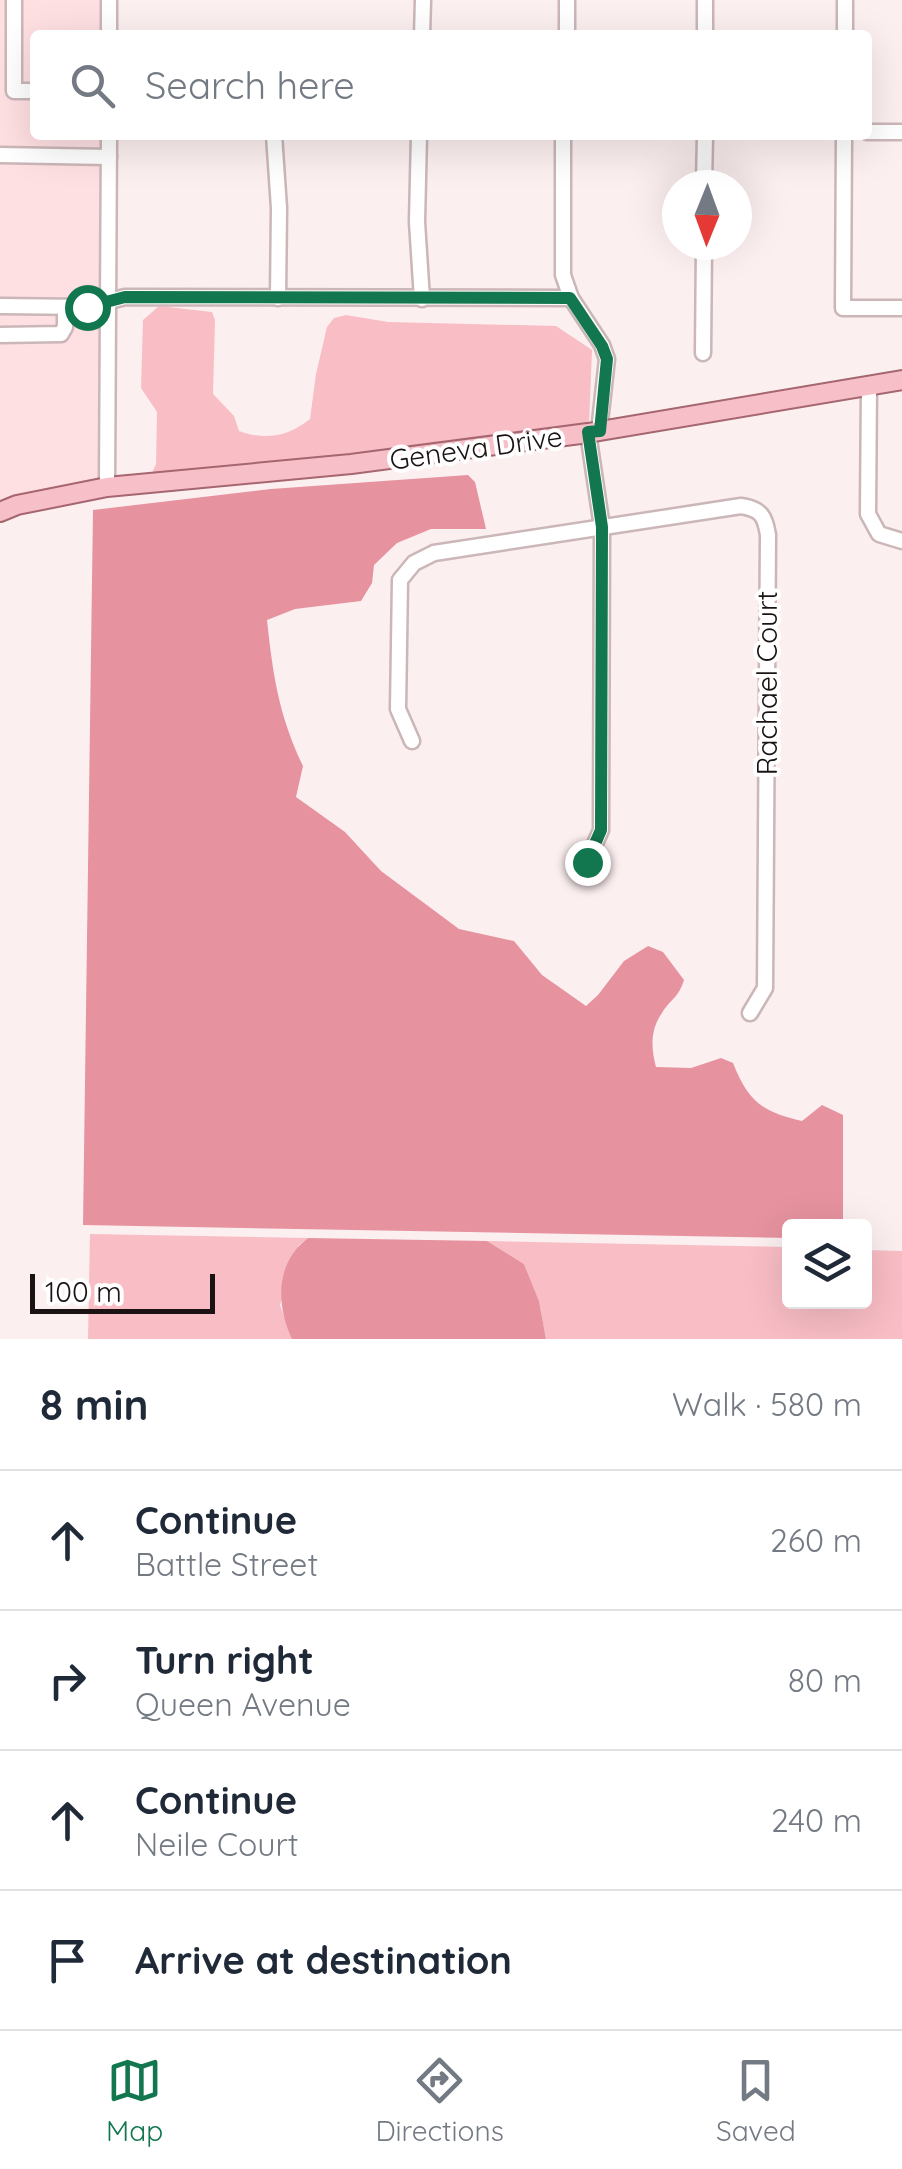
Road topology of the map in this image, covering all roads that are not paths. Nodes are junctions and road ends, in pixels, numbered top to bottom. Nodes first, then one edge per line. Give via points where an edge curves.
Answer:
1 (14, 0) edge
2 (110, 0) edge
3 (422, 0) edge
4 (568, 0) edge
5 (705, 0) edge
6 (845, 0) edge
7 (109, 30) edge
8 (422, 30) edge
9 (567, 30) edge
10 (705, 30) edge
11 (845, 30) edge
12 (30, 91) edge
13 (872, 132) edge
14 (902, 132) edge
15 (109, 140) edge
16 (274, 140) edge
17 (418, 140) edge
18 (563, 140) edge
19 (704, 140) edge
20 (844, 140) edge
21 (0, 155) edge
22 (109, 157) junction
23 (704, 170) edge
24 (704, 260) edge
25 (278, 298) junction
26 (570, 298) junction
27 (422, 299) junction
28 (108, 302) junction
29 (0, 306) edge
30 (66, 307) junction
31 (902, 308) edge
32 (0, 335) edge
33 (704, 353) dead end
34 (902, 380) edge
35 (869, 385) junction
36 (594, 432) junction
37 (107, 487) junction
38 (0, 512) edge
39 (602, 527) junction
40 (902, 541) edge
41 (412, 741) dead end
42 (587, 862) dead end
43 (750, 1013) dead end

1 - 12 street via 14,91
2 - 7 street
3 - 8 street
4 - 9 street
5 - 10 street
6 - 11 street
13 - 14 street
15 - 22 street
16 - 25 street
17 - 27 street
18 - 26 street via 563,275
19 - 23 street
20 - 31 street via 843,308
21 - 22 street
22 - 28 street
24 - 33 street
25 - 27 street
25 - 28 street
26 - 27 street
26 - 36 street via 607,359
28 - 30 street
28 - 37 street
29 - 30 street
30 - 32 street via 61,334
34 - 35 main road, Geneva Drive
35 - 36 main road, Geneva Drive
35 - 40 street via 868,514 879,534
36 - 37 main road, Geneva Drive
36 - 39 street
37 - 38 main road, Geneva Drive
39 - 41 street via 434,554 414,563 400,580 398,614 398,709
39 - 42 street via 601,830
39 - 43 street, Rachael Court via 742,506 765,517 765,988

